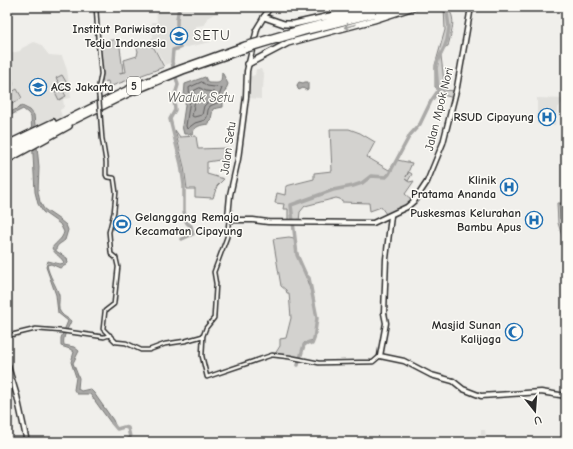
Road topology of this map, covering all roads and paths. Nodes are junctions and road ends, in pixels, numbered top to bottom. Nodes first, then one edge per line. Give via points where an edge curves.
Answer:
1 (96, 7) edge
2 (270, 7) edge
3 (370, 7) edge
4 (386, 7) edge
5 (404, 7) edge
6 (414, 7) edge
7 (472, 8) edge
8 (264, 17) junction
9 (259, 43) junction
10 (250, 60) junction
11 (169, 74) junction
12 (98, 110) junction
13 (42, 134) junction
14 (27, 141) junction
15 (10, 147) edge
16 (7, 154) edge
17 (7, 160) edge
18 (391, 216) junction
19 (229, 219) junction
20 (110, 335) junction
21 (7, 336) edge
22 (203, 336) junction
23 (380, 356) junction
24 (7, 363) edge
25 (566, 396) edge
26 (27, 442) edge

1 - 12 street, bridge via 102,74 98,90
2 - 8 main road, Jalan Setu
3 - 8 highway via 294,24 284,24
4 - 9 highway, 5 via 303,28
5 - 9 highway, 5
6 -> 10 highway via 288,43
7 - 18 main road, Jalan Mpok Nori via 457,87 438,158 418,197
8 - 10 main road, Jalan Setu via 252,39
9 - 11 highway, 5, bridge
10 - 19 main road, Jalan Setu via 229,202
11 - 12 highway, 5
11 - 13 highway, 5 via 130,88 75,114
12 - 13 highway
12 - 20 street via 106,175 114,178 116,190 110,232 111,254 118,264 118,281 114,304 105,311 103,324 103,329
13 - 14 highway
13 - 14 highway, 5
14 - 15 highway, 5
14 - 15 highway
14 - 17 highway
15 - 16 highway, 5
18 - 19 main road, Jalan Mpok Nori via 371,224
18 - 23 main road via 386,259 386,322
19 - 22 street via 227,237 214,272 214,317
20 - 21 street via 104,337 36,329
20 - 22 street via 117,343 126,343 140,350
22 - 23 street via 202,356 207,377 272,355 331,364 373,362
23 - 25 main road via 404,361 431,375 452,380 463,389 481,396 540,392
24 - 26 main road

